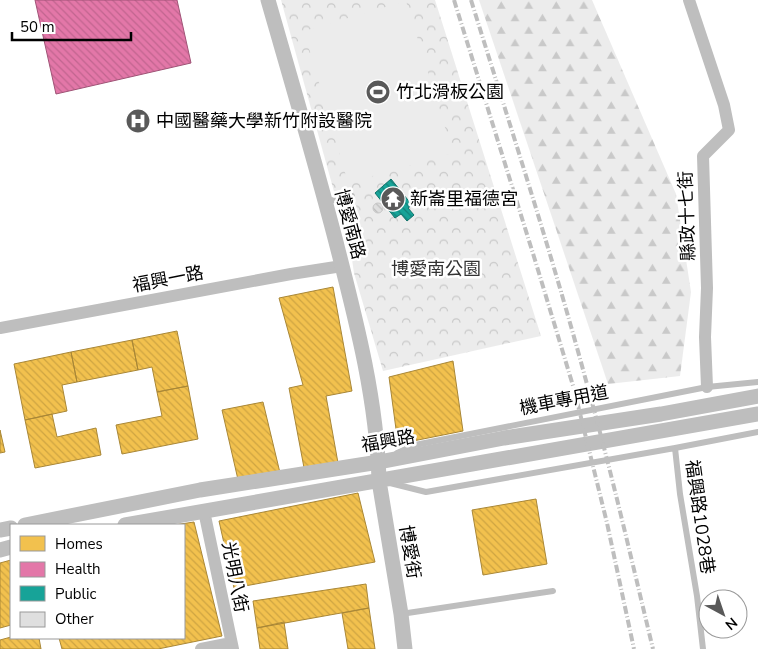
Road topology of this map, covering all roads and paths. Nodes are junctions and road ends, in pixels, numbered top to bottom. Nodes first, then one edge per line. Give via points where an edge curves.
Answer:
1 (268, 0) edge
2 (689, 0) edge
3 (352, 196) dead end
4 (325, 202) junction
5 (342, 266) junction
6 (0, 328) edge
7 (758, 382) edge
8 (707, 387) junction
9 (758, 396) edge
10 (758, 414) edge
11 (758, 432) edge
12 (676, 448) junction
13 (378, 462) junction
14 (379, 481) junction
15 (204, 511) junction
16 (30, 524) edge
17 (132, 524) edge
18 (553, 591) dead end
19 (401, 614) junction
20 (232, 646) edge
21 (201, 649) edge
22 (405, 649) edge
23 (703, 649) edge

1 - 4 street, 博愛南路
2 - 8 street, 縣政十七街 via 724,105 729,130 703,156
3 - 4 lane
4 - 5 street, 博愛南路
5 - 6 street, 福興一路
5 - 13 street, 博愛南路 via 369,380
7 - 8 lane, 機車專用道
8 - 13 lane, 機車專用道 via 415,445
9 - 13 street, 福興路
10 - 14 street
11 - 12 lane
12 - 14 lane via 426,492
12 - 23 lane, 福興路1028巷
13 - 14 street, 博愛街
13 - 16 street, 福興路 via 200,490
14 - 15 street
14 - 19 street, 博愛街
15 - 17 street
15 - 20 street, 光明八街
18 - 19 lane
19 - 22 street, 博愛街
20 - 21 street

